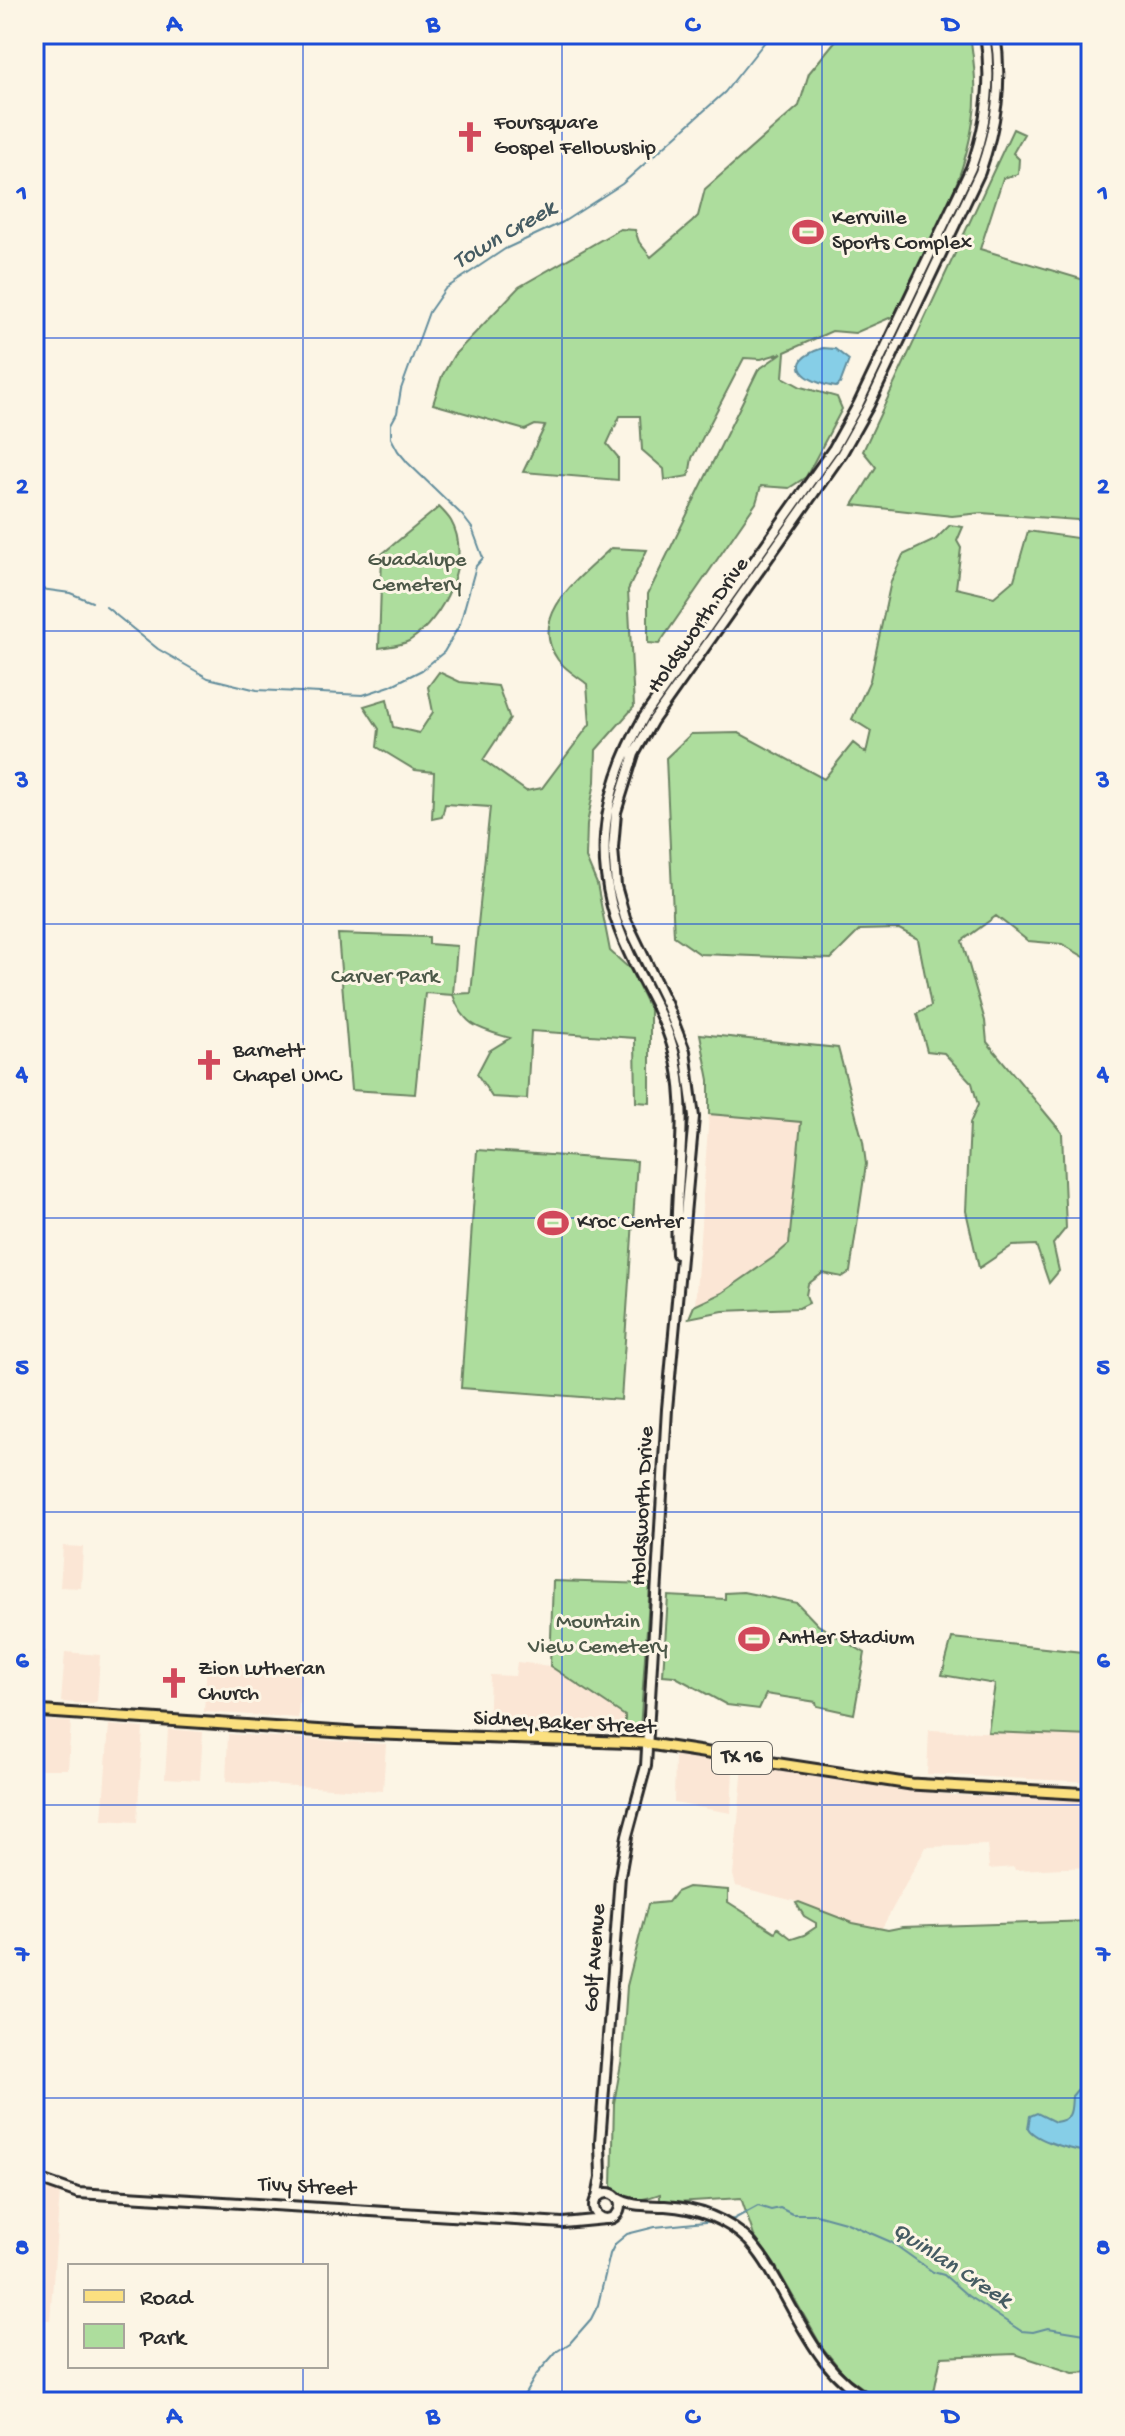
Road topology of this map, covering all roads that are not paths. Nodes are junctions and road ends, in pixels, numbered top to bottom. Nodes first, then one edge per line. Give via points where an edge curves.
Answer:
1 (985, 34) edge
2 (995, 34) edge
3 (886, 357) junction
4 (34, 1711) edge
5 (647, 1744) junction
6 (1091, 1794) edge
7 (601, 2177) junction
8 (34, 2180) edge
9 (614, 2196) junction
10 (596, 2202) junction
11 (641, 2206) junction
12 (617, 2214) junction
13 (605, 2219) junction
14 (581, 2222) junction
15 (873, 2402) edge

1 - 3 main road, Holdsworth Drive via 989,87 980,143
2 - 3 main road, Holdsworth Drive via 999,88 992,138 980,172
3 - 5 main road, Holdsworth Drive via 834,448 714,627 644,717 625,750 606,811 607,887 615,921 668,1033 684,1116
4 - 5 main road, Sidney Baker Street / TX 16 via 355,1733
5 - 6 main road, Sidney Baker Street / TX 16 via 911,1784
5 - 7 main road, Golf Avenue via 620,1876
7 - 9 main road, Golf Avenue
7 - 10 main road, Golf Avenue
8 - 14 main road, Tivy Street via 78,2193
9 - 10 main road via 604,2193
9 - 11 main road
9 - 12 main road via 620,2207
10 - 13 main road via 598,2215
10 - 14 main road
11 - 12 main road
11 - 15 main road via 673,2206 727,2224 760,2253 822,2361 850,2389
12 - 13 main road
13 - 14 main road, Tivy Street

